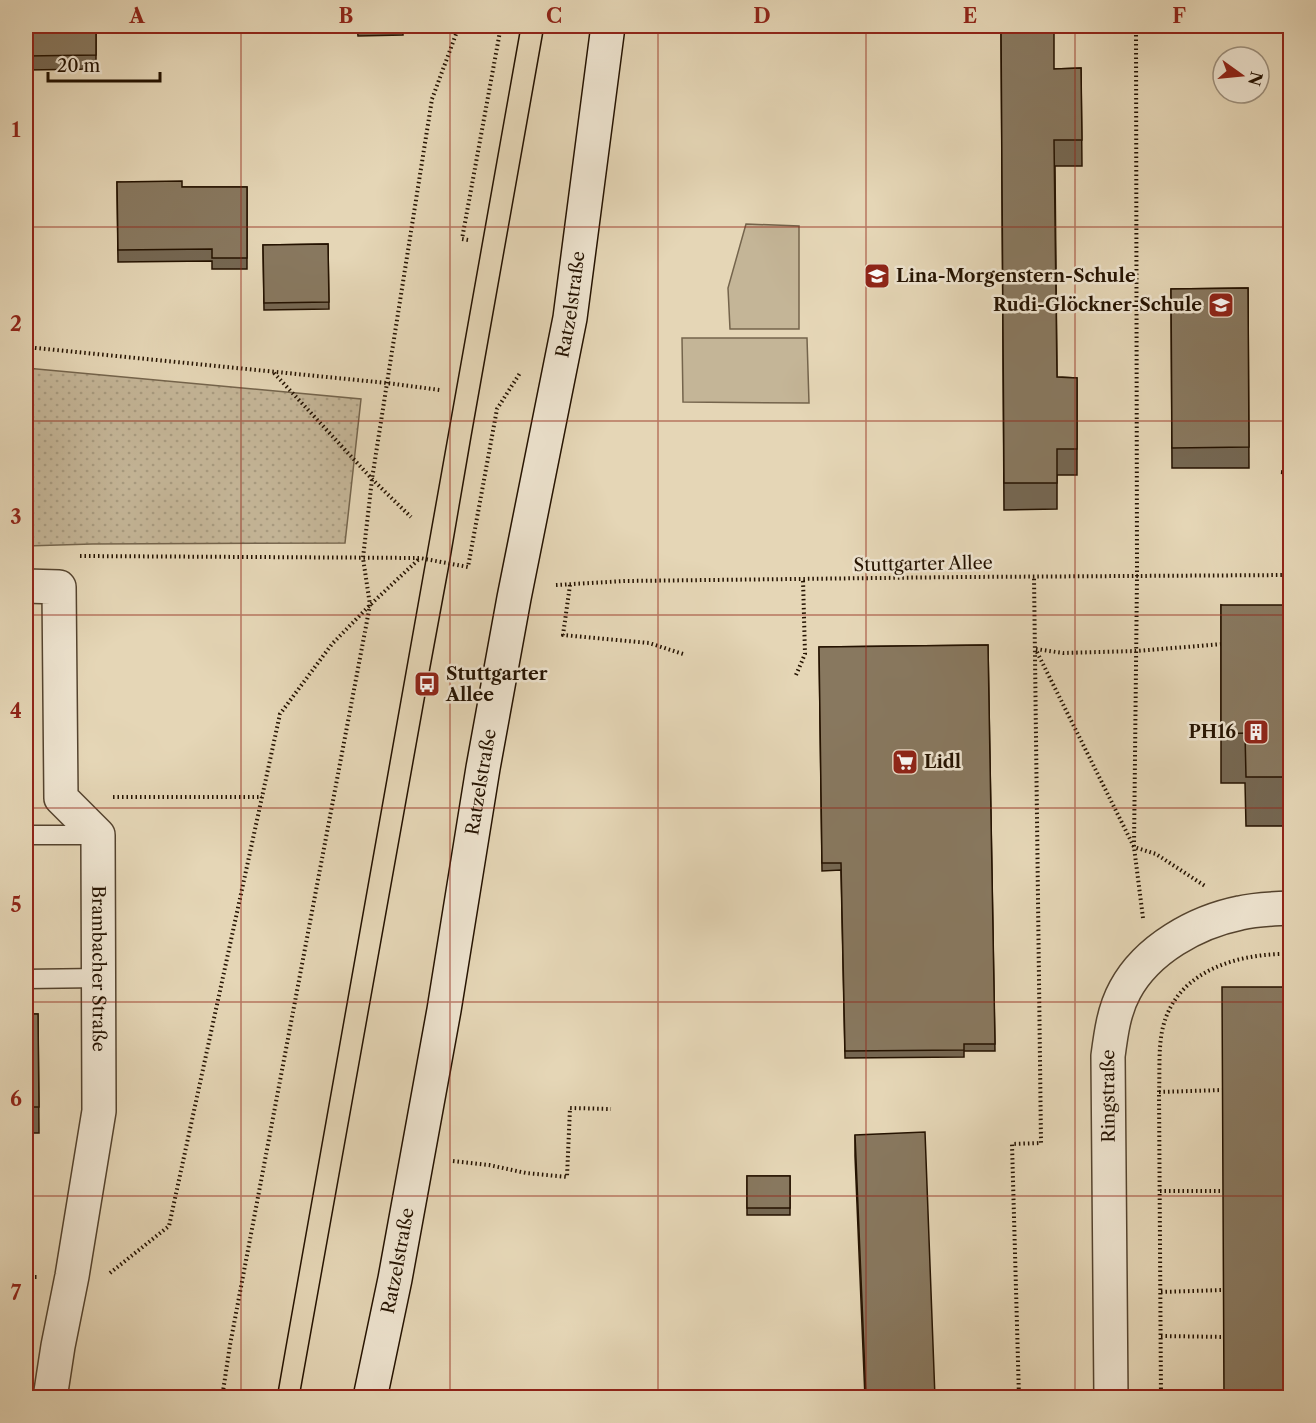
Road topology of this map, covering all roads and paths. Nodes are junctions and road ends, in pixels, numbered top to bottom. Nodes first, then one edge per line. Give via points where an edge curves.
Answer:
1 (459, 26) edge
2 (501, 26) edge
3 (608, 26) edge
4 (1136, 26) edge
5 (468, 240) dead end
6 (26, 347) edge
7 (523, 370) dead end
8 (274, 372) junction
9 (387, 383) junction
10 (440, 390) dead end
11 (1281, 472) dead end
12 (1290, 473) edge
13 (372, 479) junction
14 (411, 518) dead end
15 (72, 556) dead end
16 (363, 558) junction
17 (420, 558) junction
18 (1034, 576) junction
19 (1137, 576) junction
20 (1290, 576) edge
21 (803, 579) junction
22 (556, 585) dead end
23 (570, 585) junction
24 (26, 586) edge
25 (370, 605) junction
26 (1231, 643) edge
27 (1036, 649) junction
28 (1136, 651) junction
29 (683, 654) dead end
30 (796, 675) dead end
31 (262, 796) junction
32 (61, 798) junction
33 (26, 835) edge
34 (98, 835) junction
35 (1134, 847) junction
36 (1290, 908) edge
37 (1222, 917) junction
38 (1143, 918) dead end
39 (1290, 954) edge
40 (99, 978) junction
41 (26, 979) edge
42 (1222, 1090) edge
43 (1159, 1092) junction
44 (611, 1109) dead end
45 (417, 1158) junction
46 (1160, 1191) junction
47 (1223, 1191) edge
48 (72, 1276) junction
49 (26, 1277) edge
50 (1223, 1290) edge
51 (1161, 1292) junction
52 (1161, 1336) junction
53 (1236, 1337) edge
54 (50, 1398) edge
55 (222, 1398) edge
56 (370, 1398) edge
57 (1019, 1398) edge
58 (1111, 1398) edge
59 (1161, 1398) edge

1 - 9 path via 432,99
2 - 5 path via 462,239
3 - 45 street, Ratzelstraße via 570,318 509,620
4 - 19 path
6 - 8 path
7 - 17 path via 497,409 468,567
8 - 9 path
8 - 13 path
9 - 10 path
9 - 13 path
11 - 12 path
13 - 14 path
13 - 16 path
15 - 16 path
16 - 17 path
16 - 25 path
17 - 25 path
18 - 19 path, Stuttgarter Allee
18 - 21 path, Stuttgarter Allee
18 - 27 path
19 - 20 path, Stuttgarter Allee
19 - 28 path
21 - 23 path, Stuttgarter Allee
21 - 30 path via 805,654
22 - 23 path, Stuttgarter Allee
23 - 29 path via 563,635 649,643
24 - 32 street via 59,587
25 - 31 path via 332,644 280,714
25 - 55 path
26 - 28 path
27 - 28 path via 1063,653
27 - 35 path
27 - 57 path via 1041,1143 1012,1144
28 - 35 path
31 - 32 path
31 - 48 path via 170,1226 111,1273
32 - 34 street
33 - 34 lane
34 - 40 street, Brambacher Straße
35 - 37 path via 1156,854 1205,886
35 - 38 path
36 - 37 street, Ringstraße
37 - 58 street, Ringstraße via 1174,940 1145,963 1125,989 1111,1029 1108,1084
39 - 43 path via 1227,962 1184,989 1163,1026
40 - 41 lane
40 - 48 street, Brambacher Straße via 99,1111
42 - 43 path
43 - 46 path
44 - 45 path via 570,1108 567,1177
45 - 56 street, Ratzelstraße
46 - 47 path
46 - 51 path
48 - 49 path
48 - 54 street, Brambacher Straße
50 - 51 path
51 - 52 path
52 - 53 path
52 - 59 path

